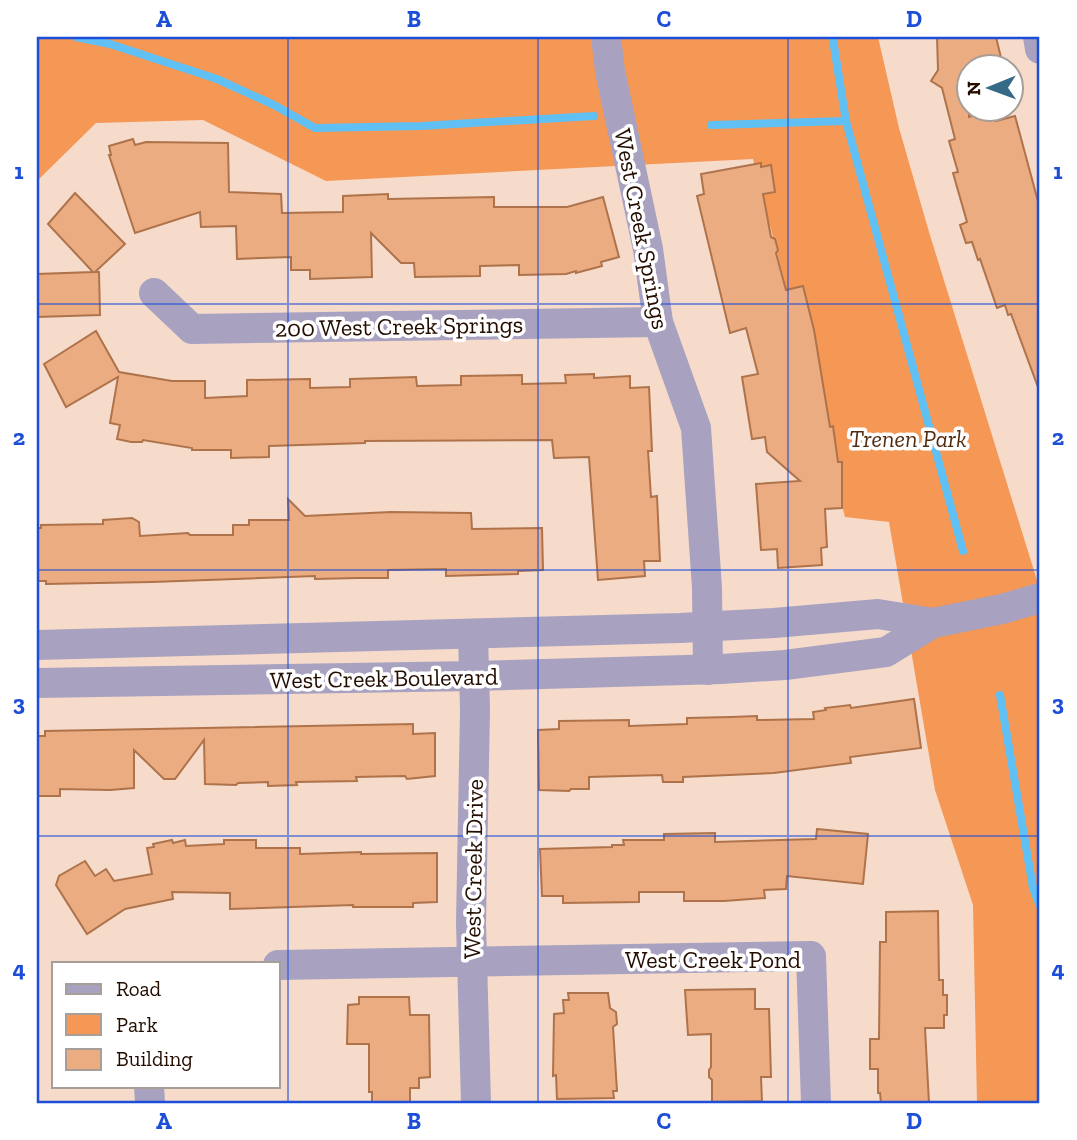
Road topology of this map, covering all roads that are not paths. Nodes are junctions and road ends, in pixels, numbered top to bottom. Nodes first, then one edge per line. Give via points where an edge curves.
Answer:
1 (606, 37) edge
2 (1038, 37) edge
3 (1040, 49) edge
4 (154, 293) dead end
5 (657, 322) junction
6 (1040, 598) edge
7 (933, 623) junction
8 (708, 627) junction
9 (473, 634) junction
10 (37, 645) edge
11 (708, 670) junction
12 (475, 676) junction
13 (37, 683) edge
14 (472, 961) junction
15 (280, 965) edge
16 (476, 1103) edge
17 (816, 1103) edge

1 - 5 street, West Creek Springs via 648,249
2 - 3 street
4 - 5 street, 200 West Creek Springs via 191,329
5 - 8 street, West Creek Springs via 696,428
6 - 7 street, West Creek Boulevard
7 - 8 street, West Creek Boulevard via 878,614
7 - 11 street, West Creek Boulevard via 886,652
8 - 9 street, West Creek Boulevard
8 - 11 street, West Creek Springs
9 - 10 street, West Creek Boulevard
9 - 12 street, West Creek Drive
11 - 12 street, West Creek Boulevard
12 - 13 street, West Creek Boulevard
12 - 14 street, West Creek Drive
14 - 15 street
14 - 16 street, West Creek Drive
14 - 17 street, West Creek Pond via 811,956

